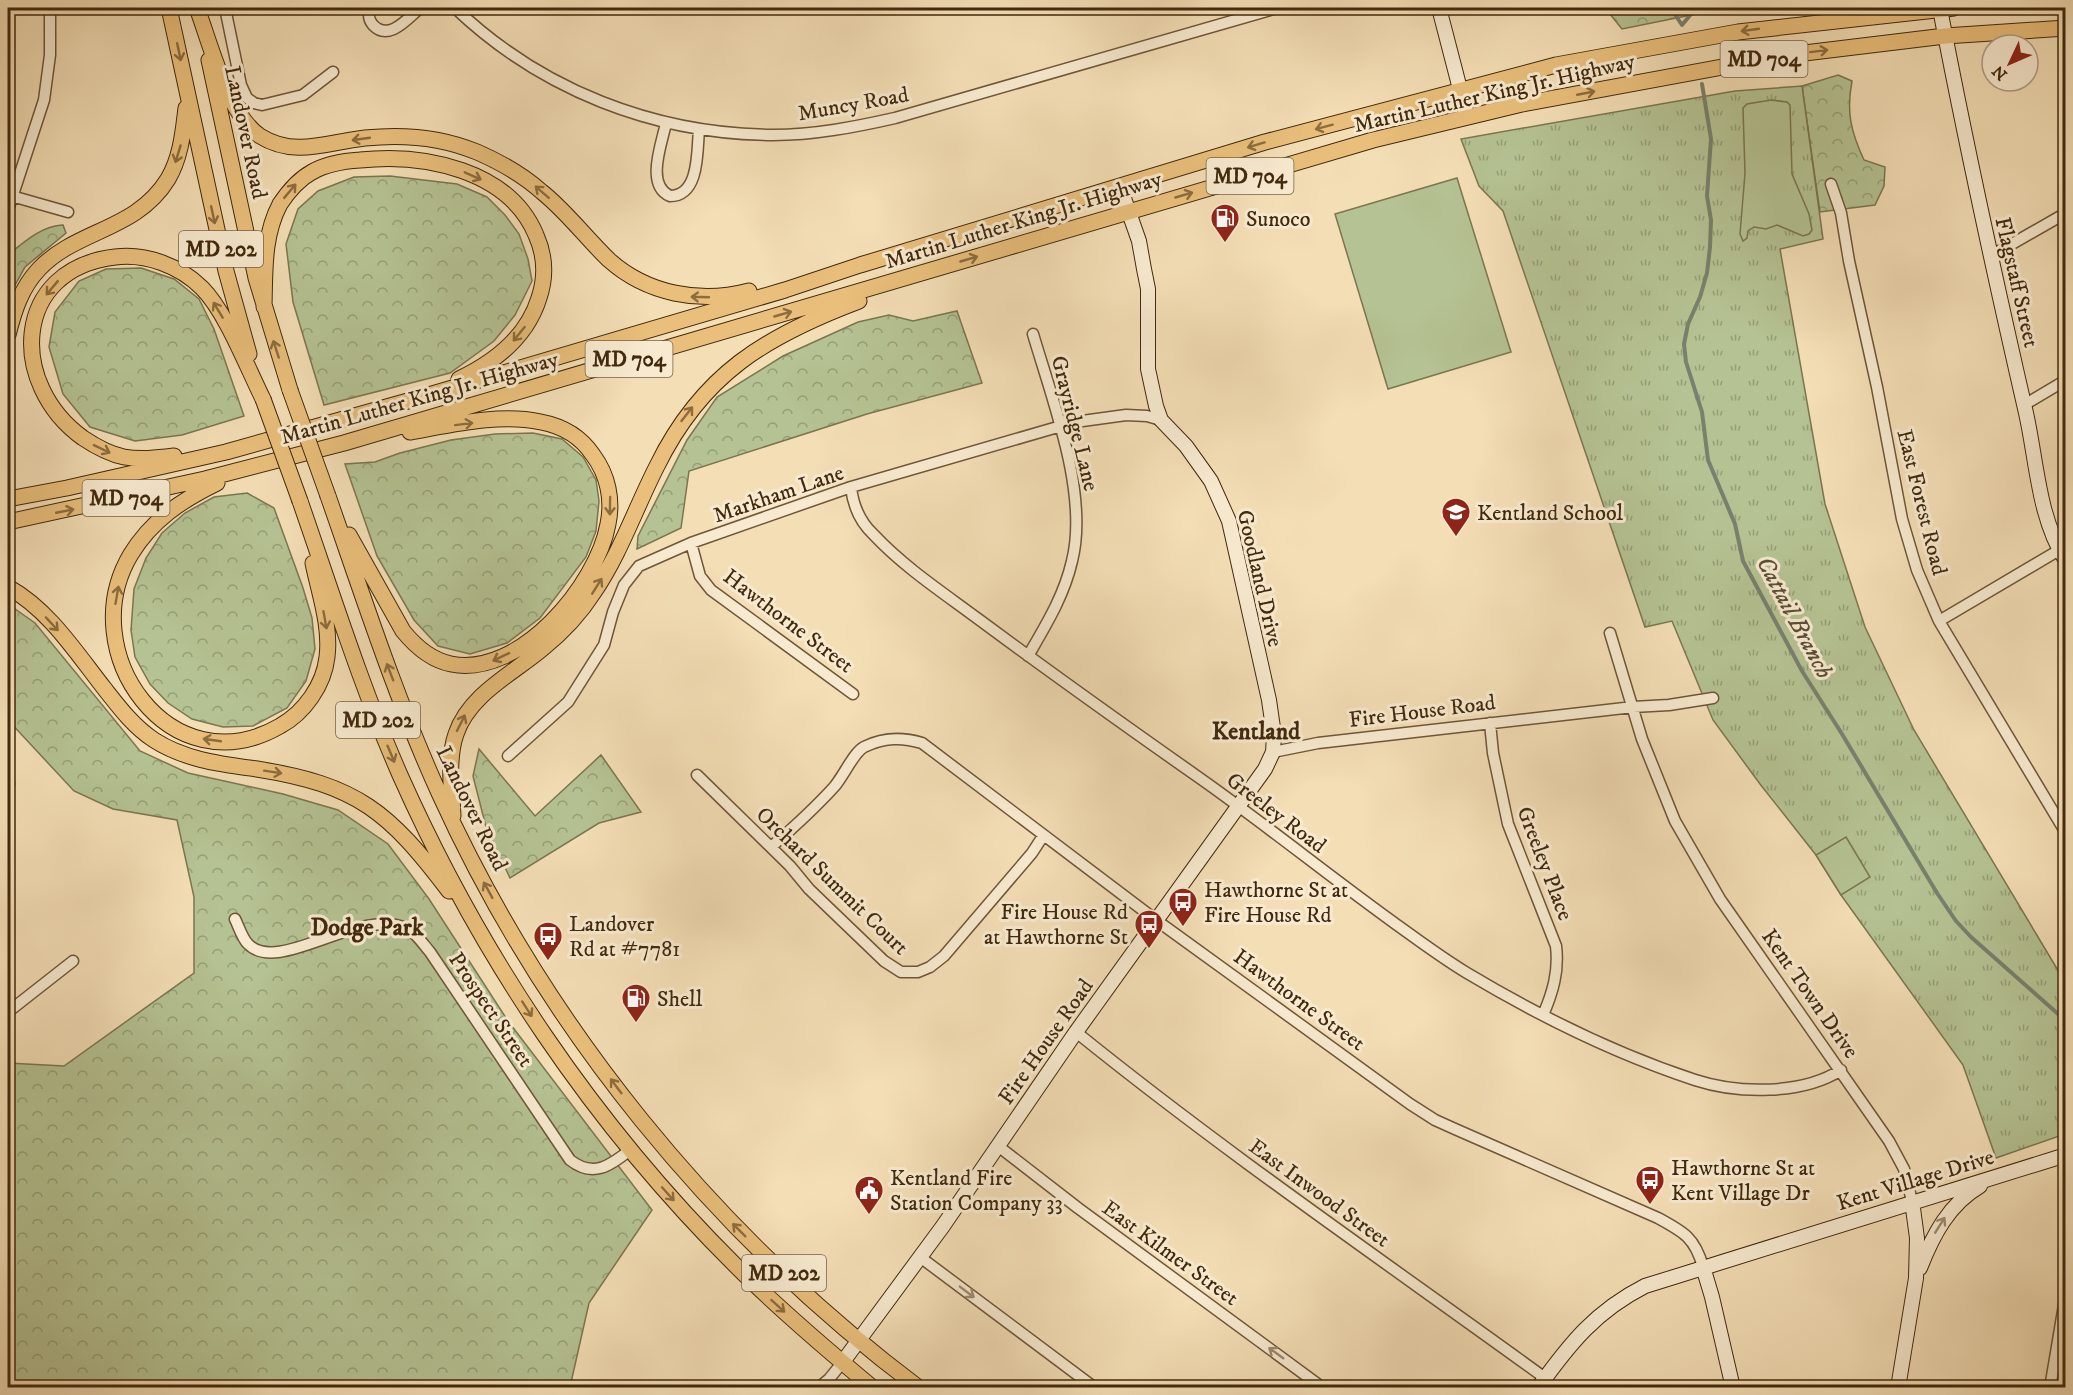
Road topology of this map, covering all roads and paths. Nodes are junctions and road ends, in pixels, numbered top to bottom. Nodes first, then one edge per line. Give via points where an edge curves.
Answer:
1 (50, 8) edge
2 (169, 8) edge
3 (197, 8) edge
4 (225, 8) edge
5 (371, 8) edge
6 (420, 8) edge
7 (455, 8) edge
8 (1277, 8) edge
9 (1439, 8) edge
10 (1947, 8) edge
11 (2066, 28) edge
12 (1945, 36) junction
13 (333, 72) dead end
14 (1461, 90) junction
15 (188, 96) junction
16 (1467, 116) junction
17 (666, 123) junction
18 (699, 129) junction
19 (1831, 184) dead end
20 (1120, 187) junction
21 (10, 196) edge
22 (8, 210) edge
23 (68, 212) dead end
24 (1128, 213) junction
25 (2066, 213) edge
26 (1991, 256) junction
27 (860, 265) junction
28 (913, 276) junction
29 (264, 307) junction
30 (1033, 334) dead end
31 (8, 335) edge
32 (2066, 380) edge
33 (263, 399) junction
34 (415, 399) junction
35 (2024, 405) junction
36 (1161, 420) junction
37 (1059, 426) junction
38 (344, 443) junction
39 (226, 452) junction
40 (243, 470) junction
41 (851, 488) junction
42 (328, 496) junction
43 (8, 499) edge
44 (300, 501) junction
45 (8, 522) edge
46 (691, 543) junction
47 (2063, 552) edge
48 (8, 587) edge
49 (1939, 621) junction
50 (1610, 633) dead end
51 (1028, 656) junction
52 (853, 694) dead end
53 (1713, 699) dead end
54 (1633, 707) junction
55 (1490, 723) junction
56 (1273, 752) junction
57 (508, 756) dead end
58 (697, 775) dead end
59 (1238, 805) junction
60 (453, 822) junction
61 (2066, 833) edge
62 (1043, 836) junction
63 (771, 847) junction
64 (235, 919) dead end
65 (1156, 920) junction
66 (478, 929) junction
67 (73, 961) dead end
68 (8, 1012) edge
69 (1543, 1015) junction
70 (1076, 1032) junction
71 (1841, 1071) junction
72 (652, 1132) junction
73 (998, 1146) junction
74 (630, 1150) junction
75 (2064, 1158) edge
76 (1996, 1176) junction
77 (1912, 1202) junction
78 (920, 1257) junction
79 (1703, 1267) junction
80 (1916, 1278) junction
81 (2066, 1293) edge
82 (860, 1341) junction
83 (842, 1363) junction
84 (1542, 1383) edge
85 (818, 1388) edge
86 (873, 1388) edge
87 (919, 1388) edge
88 (1095, 1388) edge
89 (1323, 1388) edge
90 (1732, 1388) edge
91 (1898, 1388) edge
92 (2050, 1388) edge

1 - 21 street via 50,55 44,100
2 -> 15 main road, MD 202
27 -> 3 main road via 735,294 676,294 639,281 618,268 534,185 474,151 405,136 305,148 277,145 253,130 233,103
3 - 29 main road, Landover Road / MD 202
4 - 13 street, Landover Road via 241,85 254,103 267,104 303,95
5 - 6 street via 371,21 384,32 397,27
7 - 17 street, Muncy Road via 499,46 555,81 607,105
8 - 18 street, Muncy Road via 926,110 846,129 774,135
9 - 14 street
10 - 12 street, Flagstaff Street
10 -> 14 main road, Martin Luther King Jr. Highway / MD 704 via 1777,26 1676,42 1556,65
11 - 12 main road, Martin Luther King Jr. Highway / MD 704
16 -> 12 main road, Martin Luther King Jr. Highway / MD 704 via 1754,61
12 - 26 street, Flagstaff Street
14 - 16 street
14 -> 20 main road, Martin Luther King Jr. Highway / MD 704 via 1265,142
15 -> 31 main road via 177,158 157,194 135,214 44,264 21,295
15 -> 33 main road, MD 202 via 226,271
24 -> 16 main road, Martin Luther King Jr. Highway / MD 704
17 - 18 street, Muncy Road
17 - 18 street via 657,179 661,191 670,196 684,193 691,184
19 - 49 street, East Forest Road via 1841,213 1902,519 1917,570
20 - 24 street, Goodland Drive
20 - 27 main road, Martin Luther King Jr. Highway / MD 704
21 - 22 street
21 - 23 street
28 -> 24 main road, Martin Luther King Jr. Highway / MD 704
24 - 36 street, Goodland Drive via 1139,242 1148,289 1149,369
25 - 26 street
26 - 35 street, Flagstaff Street
27 - 34 main road, Martin Luther King Jr. Highway / MD 704
38 -> 28 main road, Martin Luther King Jr. Highway / MD 704
60 -> 28 main road via 452,753 460,723 486,692 551,642 594,592 672,435 699,400 722,376 762,346 810,320
29 -> 34 main road via 269,232 285,197 312,172 351,160 406,158 443,165 492,185 520,208 539,241 544,272 538,303 525,328 496,358
42 -> 29 main road, Landover Road / MD 202, bridge
30 - 37 street, Grayridge Lane
32 - 35 street
33 -> 39 main road via 216,305 201,288 173,268 130,256 96,260 59,279 44,297 33,325 32,360 44,396 68,427 100,448 123,457
33 - 44 main road, MD 202, bridge
34 - 39 main road, Martin Luther King Jr. Highway / MD 704
35 - 47 street, Flagstaff Street via 2040,491
36 - 37 street, Markham Lane via 1147,416 1104,417
36 - 56 street, Goodland Drive via 1211,481 1229,521 1269,700
37 - 41 street, Markham Lane
37 - 51 street, Grayridge Lane via 1075,497 1073,560 1057,606
38 - 40 main road, Martin Luther King Jr. Highway / MD 704
38 -> 42 main road via 477,422 520,420 557,426 582,442 604,474 610,504 605,535 584,581 548,625 502,657 481,664 449,664 429,656 411,641
39 - 43 main road, Martin Luther King Jr. Highway / MD 704
44 -> 40 main road via 327,636 326,665 314,693 285,724 255,737 219,741 176,729 140,699 122,668 115,627 118,588 131,553 165,514 187,498
45 -> 40 main road, Martin Luther King Jr. Highway / MD 704
41 - 46 street, Markham Lane
41 - 51 street, Greeley Road via 856,511 872,534
60 -> 42 main road, Landover Road / MD 202 via 406,717
44 -> 66 main road, MD 202 via 391,752
46 - 52 street, Hawthorne Street via 700,576 711,590
46 - 57 street, Markham Lane via 639,566 624,585 604,645 568,702
47 - 49 street
48 -> 66 main road via 49,620 145,734 190,757 308,779 365,803 414,846
49 - 61 street, East Forest Road
50 - 54 street, Kent Town Drive
51 - 59 street, Greeley Road
53 - 54 street, Fire House Road
54 - 55 street, Fire House Road
54 - 71 street, Kent Town Drive via 1657,780 1696,860
55 - 56 street, Fire House Road
55 - 69 street, Greeley Place via 1508,824 1556,946 1555,982
56 - 59 street, Fire House Road
58 - 63 street, Orchard Summit Court
59 - 65 street, Fire House Road
59 - 69 street, Greeley Road via 1463,971
72 -> 60 main road, Landover Road / MD 202 via 541,979
62 - 63 street, Hawthorne Street via 922,743 904,738 885,739 862,748 836,785
62 - 63 street, Orchard Summit Court via 944,956 918,972 901,972 884,961
62 - 65 street, Hawthorne Street
64 - 74 street, Prospect Street via 252,948 273,952 374,923 410,930 430,952 570,1160 583,1168 597,1169 610,1165
65 - 70 street, Fire House Road
65 - 79 street, Hawthorne Street via 1410,1104 1455,1130 1682,1231 1692,1240
66 -> 74 main road, MD 202 via 542,1031
67 - 68 street
69 - 71 street, Greeley Road via 1699,1082 1731,1088 1782,1089 1818,1083
70 - 73 street, Fire House Road
70 - 84 street, East Inwood Street via 1146,1089
71 - 77 street, Kent Town Drive via 1904,1168
72 - 74 main road
82 -> 72 main road, Landover Road / MD 202 via 737,1227
73 - 78 street, Fire House Road
89 -> 73 street, East Kilmer Street
74 -> 83 main road, MD 202 via 735,1266
75 - 76 street, Kent Village Drive
76 - 77 street, Kent Village Drive
80 -> 76 street via 1944,1219 1969,1192
77 - 79 street, Kent Village Drive
77 - 80 street, Kent Town Drive via 1917,1238
78 - 82 street, Fire House Road
78 -> 88 street
79 - 84 street, Kent Village Drive via 1645,1286 1621,1299 1582,1331
79 - 90 street, Hawthorne Street
80 - 91 street, Kent Town Drive
81 - 92 street
82 - 83 street, Fire House Road
82 - 87 main road, Landover Road / MD 202
83 - 85 street
83 - 86 main road, MD 202

